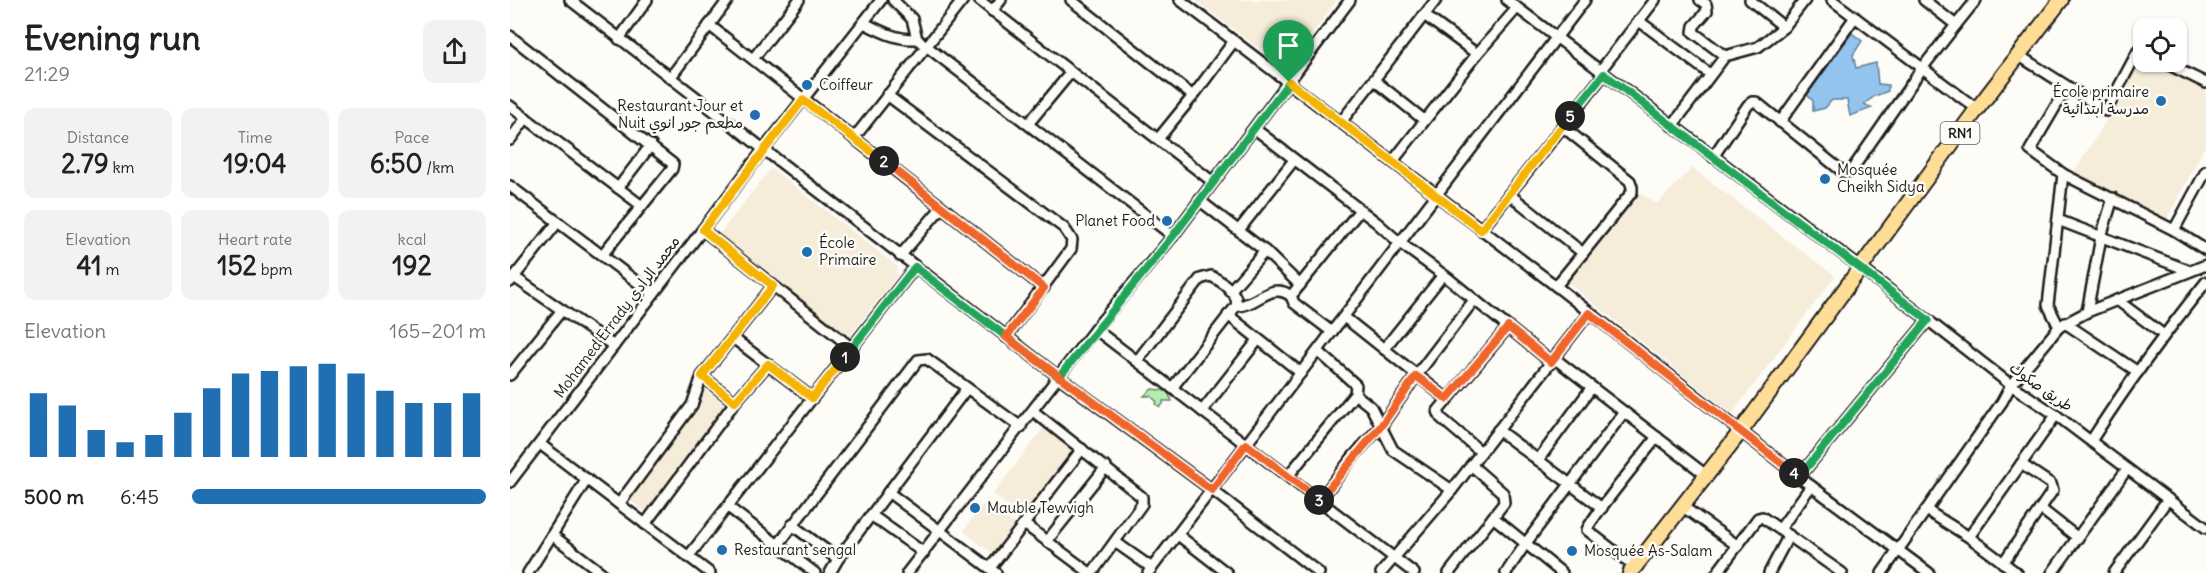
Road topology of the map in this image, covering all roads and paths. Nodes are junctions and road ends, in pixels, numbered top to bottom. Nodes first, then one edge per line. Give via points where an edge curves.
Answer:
1 (570, 0) edge
2 (647, 0) edge
3 (728, 0) edge
4 (799, 0) edge
5 (881, 0) edge
6 (893, 0) edge
7 (963, 0) edge
8 (979, 0) edge
9 (1001, 0) edge
10 (1071, 0) edge
11 (1180, 0) edge
12 (1350, 0) edge
13 (1436, 0) edge
14 (1507, 0) edge
15 (1585, 0) edge
16 (1655, 0) edge
17 (1700, 0) edge
18 (1750, 0) edge
19 (1805, 0) edge
20 (1832, 0) edge
21 (1924, 0) edge
22 (2061, 0) edge
23 (1971, 2) edge
24 (1517, 8) junction
25 (992, 11) junction
26 (1424, 15) junction
27 (1855, 17) junction
28 (1639, 21) junction
29 (864, 23) junction
30 (709, 25) junction
31 (1956, 25) junction
32 (1784, 27) junction
33 (510, 36) edge
34 (1557, 38) junction
35 (619, 39) junction
36 (917, 39) junction
37 (1234, 41) junction
38 (926, 46) junction
39 (1477, 54) junction
40 (2018, 55) junction
41 (1725, 56) junction
42 (753, 59) junction
43 (2133, 62) edge
44 (1923, 68) junction
45 (1071, 72) junction
46 (1602, 72) junction
47 (2183, 72) edge
48 (1710, 74) junction
49 (670, 78) junction
50 (1374, 80) junction
51 (1289, 82) junction
52 (2206, 83) edge
53 (2067, 87) junction
54 (888, 95) junction
55 (1193, 96) junction
56 (803, 100) junction
57 (510, 106) edge
58 (1977, 109) junction
59 (526, 118) junction
60 (1424, 120) junction
61 (1341, 122) junction
62 (1780, 122) junction
63 (1028, 124) junction
64 (1562, 126) junction
65 (1672, 126) junction
66 (1255, 129) junction
67 (854, 138) junction
68 (1158, 139) junction
69 (510, 140) edge
70 (651, 145) junction
71 (764, 149) junction
72 (1713, 157) junction
73 (1294, 160) junction
74 (1393, 161) junction
75 (2206, 171) edge
76 (2063, 174) junction
77 (1213, 182) junction
78 (510, 186) edge
79 (618, 188) junction
80 (1509, 194) junction
81 (1437, 196) junction
82 (2113, 198) junction
83 (1199, 200) junction
84 (642, 206) junction
85 (942, 207) junction
86 (1360, 210) junction
87 (2058, 220) junction
88 (558, 222) junction
89 (703, 230) junction
90 (1239, 230) junction
91 (1481, 230) junction
92 (2174, 230) junction
93 (1173, 236) junction
94 (2102, 237) junction
95 (1400, 243) junction
96 (2206, 250) edge
97 (1265, 251) junction
98 (1583, 253) junction
99 (602, 255) junction
100 (900, 256) junction
101 (2206, 265) edge
102 (915, 267) junction
103 (1861, 268) junction
104 (2190, 271) junction
105 (1443, 275) junction
106 (512, 280) edge
107 (2206, 282) edge
108 (1300, 285) junction
109 (773, 286) junction
110 (1556, 286) junction
111 (1044, 288) junction
112 (1230, 291) junction
113 (653, 294) junction
114 (1291, 296) junction
115 (1474, 300) junction
116 (2117, 300) junction
117 (1236, 306) junction
118 (562, 310) junction
119 (2087, 312) junction
120 (1589, 313) junction
121 (1228, 315) junction
122 (1344, 317) junction
123 (1928, 320) junction
124 (2062, 325) junction
125 (1508, 327) junction
126 (1095, 329) junction
127 (1332, 332) junction
128 (2164, 335) junction
129 (1006, 337) junction
130 (733, 338) junction
131 (1258, 340) junction
132 (614, 346) junction
133 (852, 348) junction
134 (1384, 349) junction
135 (1318, 351) junction
136 (1552, 360) junction
137 (1137, 361) junction
138 (768, 364) junction
139 (2139, 372) junction
140 (1301, 373) junction
141 (510, 375) edge
142 (702, 376) junction
143 (1416, 376) junction
144 (1059, 377) junction
145 (2011, 385) junction
146 (1592, 387) junction
147 (967, 388) junction
148 (1172, 388) junction
149 (1355, 394) junction
150 (812, 398) junction
151 (1447, 399) junction
152 (735, 402) junction
153 (1033, 411) junction
154 (1202, 411) junction
155 (1624, 412) junction
156 (2056, 415) junction
157 (1381, 426) junction
158 (1021, 427) junction
159 (1498, 430) junction
160 (1741, 431) junction
161 (1657, 437) junction
162 (2091, 441) junction
163 (540, 444) junction
164 (1246, 444) junction
165 (1082, 449) junction
166 (1481, 452) junction
167 (1538, 460) junction
168 (2021, 464) junction
169 (1471, 465) junction
170 (1106, 468) junction
171 (2127, 469) junction
172 (1706, 475) junction
173 (1288, 476) junction
174 (1799, 477) junction
175 (587, 480) junction
176 (510, 482) edge
177 (1570, 484) junction
178 (1811, 486) junction
179 (1212, 490) junction
180 (1452, 490) junction
181 (888, 492) junction
182 (2168, 499) junction
183 (1320, 500) junction
184 (619, 504) junction
185 (1682, 506) junction
186 (728, 507) junction
187 (1602, 508) junction
188 (2041, 509) junction
189 (1926, 510) junction
190 (871, 515) junction
191 (1493, 517) junction
192 (645, 524) junction
193 (1024, 524) junction
194 (792, 525) junction
195 (2206, 528) edge
196 (1780, 529) junction
197 (941, 531) junction
198 (552, 535) junction
199 (1178, 535) junction
200 (1789, 535) junction
201 (1969, 537) junction
202 (2079, 538) junction
203 (1047, 541) junction
204 (1115, 542) junction
205 (1526, 543) junction
206 (778, 545) junction
207 (1738, 546) junction
208 (1898, 550) junction
209 (924, 553) junction
210 (688, 557) junction
211 (1393, 558) junction
212 (838, 559) junction
213 (697, 563) junction
214 (2003, 563) junction
215 (1827, 569) edge
216 (1632, 570) edge
217 (993, 571) edge
218 (1150, 571) edge
219 (1223, 572) edge
220 (2054, 572) edge
221 (528, 573) edge
222 (602, 573) edge
223 (691, 573) edge
224 (710, 573) edge
225 (815, 573) edge
226 (830, 573) edge
227 (907, 573) edge
228 (1091, 573) edge
229 (1319, 573) edge
230 (1381, 573) edge
231 (1414, 573) edge
232 (1449, 573) edge
233 (1506, 573) edge
234 (1562, 573) edge
235 (1717, 573) edge
236 (1769, 573) edge
237 (1842, 573) edge
238 (1882, 573) edge
239 (1929, 573) edge
240 (2017, 573) edge
241 (2114, 573) edge

1 - 35 street
2 - 35 street
3 - 30 street
4 - 42 street
5 - 29 street, Mohamed Errady محمد الرادي
6 - 36 street via 912,19
7 - 38 street
8 - 25 street
9 - 25 street
10 - 55 street
11 - 37 street
12 - 51 street
13 - 26 street
14 - 24 street, طريق صكوك
15 - 34 street
16 - 28 street
17 - 41 street via 1707,10 1693,32
18 - 32 street
19 - 32 street
20 - 27 street
21 - 31 street
22 - 40 highway, RN1
23 - 31 street
24 - 34 street, طريق صكوك
24 - 39 street
25 - 45 street
26 - 39 street
26 - 50 street
27 - 44 street
27 - 62 street
28 - 46 street
28 - 48 street
29 - 36 street via 890,36
29 - 56 street, Mohamed Errady محمد الرادي
30 - 42 street
30 - 49 street
31 - 44 street
32 - 41 street via 1758,46
33 - 70 street
34 - 46 street, طريق صكوك
34 - 81 street
35 - 49 street
36 - 38 street
37 - 51 street
37 - 55 street
38 - 54 street
38 - 63 street
39 - 60 street
40 - 53 street
40 - 58 highway, RN1
41 - 48 street
42 - 56 street
43 - 53 street via 2106,111
44 - 58 street
44 - 62 street via 1851,171 1843,172
45 - 63 street
45 - 68 street
46 - 64 street
46 - 65 street, طريق صكوك
47 - 52 street
48 - 65 street
49 - 71 street
50 - 60 street
50 - 61 street
51 - 61 street
51 - 66 street
53 - 76 street via 2030,150
54 - 67 street
54 - 111 street via 1068,234 1071,249
55 - 68 street
56 - 67 street
56 - 71 street, Mohamed Errady محمد الرادي
57 - 59 street
58 - 103 highway, RN1
59 - 69 street
59 - 79 street
60 - 74 street
61 - 74 street
62 - 72 street via 1752,102
63 - 93 street
64 - 80 street
64 - 98 street via 1630,181 1632,187
65 - 72 street, طريق صكوك
66 - 73 street
66 - 77 street
67 - 85 street
68 - 77 street
70 - 79 street
70 - 84 street via 673,164
71 - 89 street, Mohamed Errady محمد الرادي
71 - 100 street
72 - 103 street, طريق صكوك
73 - 86 street
73 - 90 street
74 - 81 street
75 - 92 street
76 - 82 street
76 - 87 street
77 - 83 street
78 - 88 street
79 - 84 street
80 - 91 street
80 - 98 street
81 - 91 street
81 - 95 street
82 - 92 street
82 - 94 street
83 - 90 street
83 - 93 street
84 - 99 street
85 - 100 street
85 - 111 street
86 - 95 street
86 - 108 street
87 - 94 street
87 - 124 street via 2048,305
88 - 99 street
88 - 106 street
89 - 109 street
89 - 113 street, Mohamed Errady محمد الرادي
90 - 97 street
91 - 110 street
92 - 96 street
93 - 126 street
94 - 104 street
94 - 119 street
95 - 105 street
95 - 122 street
97 - 108 street
97 - 112 street
98 - 110 street
99 - 113 street
100 - 102 street
101 - 104 street
102 - 129 street
102 - 133 street
103 - 123 street, طريق صكوك
103 - 160 highway, RN1
104 - 116 street
105 - 115 street
105 - 134 street
106 - 118 street
107 - 128 street
108 - 114 street
109 - 130 street
109 - 133 street
110 - 120 street
111 - 129 street
112 - 117 street via 1236,296
112 - 137 street via 1211,276 1200,279
113 - 132 street, Mohamed Errady محمد الرادي
114 - 117 street via 1281,290 1273,291
114 - 127 street via 1294,303
115 - 125 street
115 - 143 street
116 - 119 street
116 - 128 street
117 - 121 street
118 - 132 street
118 - 141 street
119 - 124 street
120 - 136 street
120 - 160 street
121 - 131 street
121 - 148 street
122 - 127 street
122 - 134 street
123 - 145 street, طريق صكوك
123 - 174 street
124 - 139 street
124 - 145 street
125 - 136 street
125 - 151 street
126 - 137 street
126 - 144 street
127 - 135 street
128 - 139 street
129 - 144 street
130 - 138 street
130 - 142 street
131 - 140 street
131 - 154 street
132 - 163 street, Mohamed Errady محمد الرادي
133 - 150 street
134 - 143 street
135 - 140 street
135 - 149 street via 1356,385
136 - 146 street
136 - 159 street
137 - 148 street
138 - 150 street
138 - 152 street
139 - 162 street
140 - 164 street
142 - 152 street
142 - 184 street via 692,405
143 - 151 street
143 - 157 street
144 - 153 street
144 - 179 street
145 - 156 street, طريق صكوك
145 - 189 street
146 - 155 street
146 - 167 street
147 - 158 street
147 - 181 street
147 - 194 street via 927,359 918,360
148 - 154 street
149 - 157 street via 1371,407
149 - 173 street
150 - 186 street
151 - 166 street via 1438,411 1441,418
152 - 192 street
153 - 158 street
153 - 165 street
154 - 164 street
155 - 161 street
155 - 177 street
156 - 162 street, طريق صكوك
156 - 168 street
157 - 180 street via 1393,450
157 - 183 street
158 - 197 street
159 - 166 street
159 - 167 street
160 - 172 highway, RN1
160 - 174 street
161 - 172 street
161 - 187 street
162 - 171 street, طريق صكوك
163 - 175 street
163 - 176 street, Mohamed Errady محمد الرادي
164 - 173 street
164 - 179 street
165 - 170 street
165 - 193 street
166 - 169 street
167 - 177 street
168 - 188 street via 2053,487
168 - 201 street
169 - 180 street
169 - 191 street via 1503,493 1504,503
170 - 203 street
170 - 204 street via 1143,499
171 - 182 street, طريق صكوك
171 - 202 street
172 - 185 highway, RN1
173 - 183 street
174 - 178 street
175 - 184 street
175 - 198 street
177 - 187 street
177 - 205 street
178 - 196 street
178 - 208 street
179 - 199 street
179 - 229 street
180 - 211 street
181 - 190 street
181 - 197 street
182 - 195 street, طريق صكوك
182 - 241 street
183 - 211 street
184 - 192 street
185 - 207 street
185 - 216 highway, RN1
186 - 206 street
186 - 210 street
187 - 216 street via 1588,523 1587,530
188 - 202 street
188 - 214 street
189 - 201 street
189 - 208 street
190 - 209 street
190 - 212 street
191 - 205 street
191 - 232 street
192 - 210 street
193 - 203 street
193 - 217 street
194 - 206 street
194 - 212 street
196 - 200 street
196 - 207 street via 1760,517
197 - 209 street
197 - 217 street
198 - 221 street
198 - 222 street
199 - 218 street
199 - 219 street
200 - 215 street
200 - 236 street
201 - 214 street
202 - 220 street
203 - 228 street
204 - 218 street
204 - 228 street
205 - 233 street
205 - 234 street
206 - 225 street
207 - 235 street
208 - 238 street
208 - 239 street
209 - 227 street
210 - 213 street
211 - 230 street
211 - 231 street
212 - 226 street
213 - 223 street
213 - 224 street
214 - 240 street
215 - 237 street

